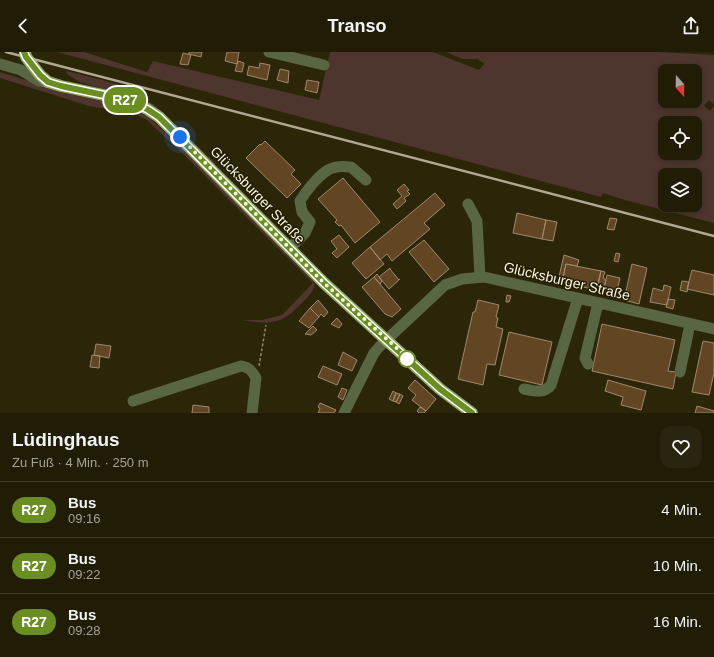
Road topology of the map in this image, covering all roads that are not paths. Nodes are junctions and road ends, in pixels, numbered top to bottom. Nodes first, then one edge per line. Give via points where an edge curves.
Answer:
1 (24, 52) edge
2 (269, 52) edge
3 (0, 64) edge
4 (324, 65) dead end
5 (48, 82) junction
6 (366, 180) dead end
7 (468, 204) dead end
8 (289, 248) junction
9 (480, 277) junction
10 (578, 298) junction
11 (598, 303) junction
12 (690, 324) junction
13 (714, 329) edge
14 (386, 339) junction
15 (588, 364) dead end
16 (680, 372) dead end
17 (524, 389) dead end
18 (133, 401) dead end
19 (252, 413) edge
20 (344, 413) edge
21 (472, 413) edge

1 - 5 main road
2 - 4 street
3 - 5 street
5 - 8 main road, Glücksburger Straße via 118,98 147,109 159,117
6 - 8 street via 351,167 340,166 323,174 308,188 300,201 302,212 310,222 305,233
7 - 9 street via 477,221
8 - 14 main road, Glücksburger Straße
9 - 10 street, Glücksburger Straße
9 - 14 street, Glücksburger Straße via 462,279 445,285
10 - 11 street, Glücksburger Straße
10 - 17 street via 551,385 543,391
11 - 12 street, Glücksburger Straße
11 - 15 street via 585,358
12 - 13 street, Glücksburger Straße
12 - 16 street
14 - 20 street via 374,353
14 - 21 main road, Glücksburger Straße via 440,389
18 - 19 street via 241,366 246,367 256,378

